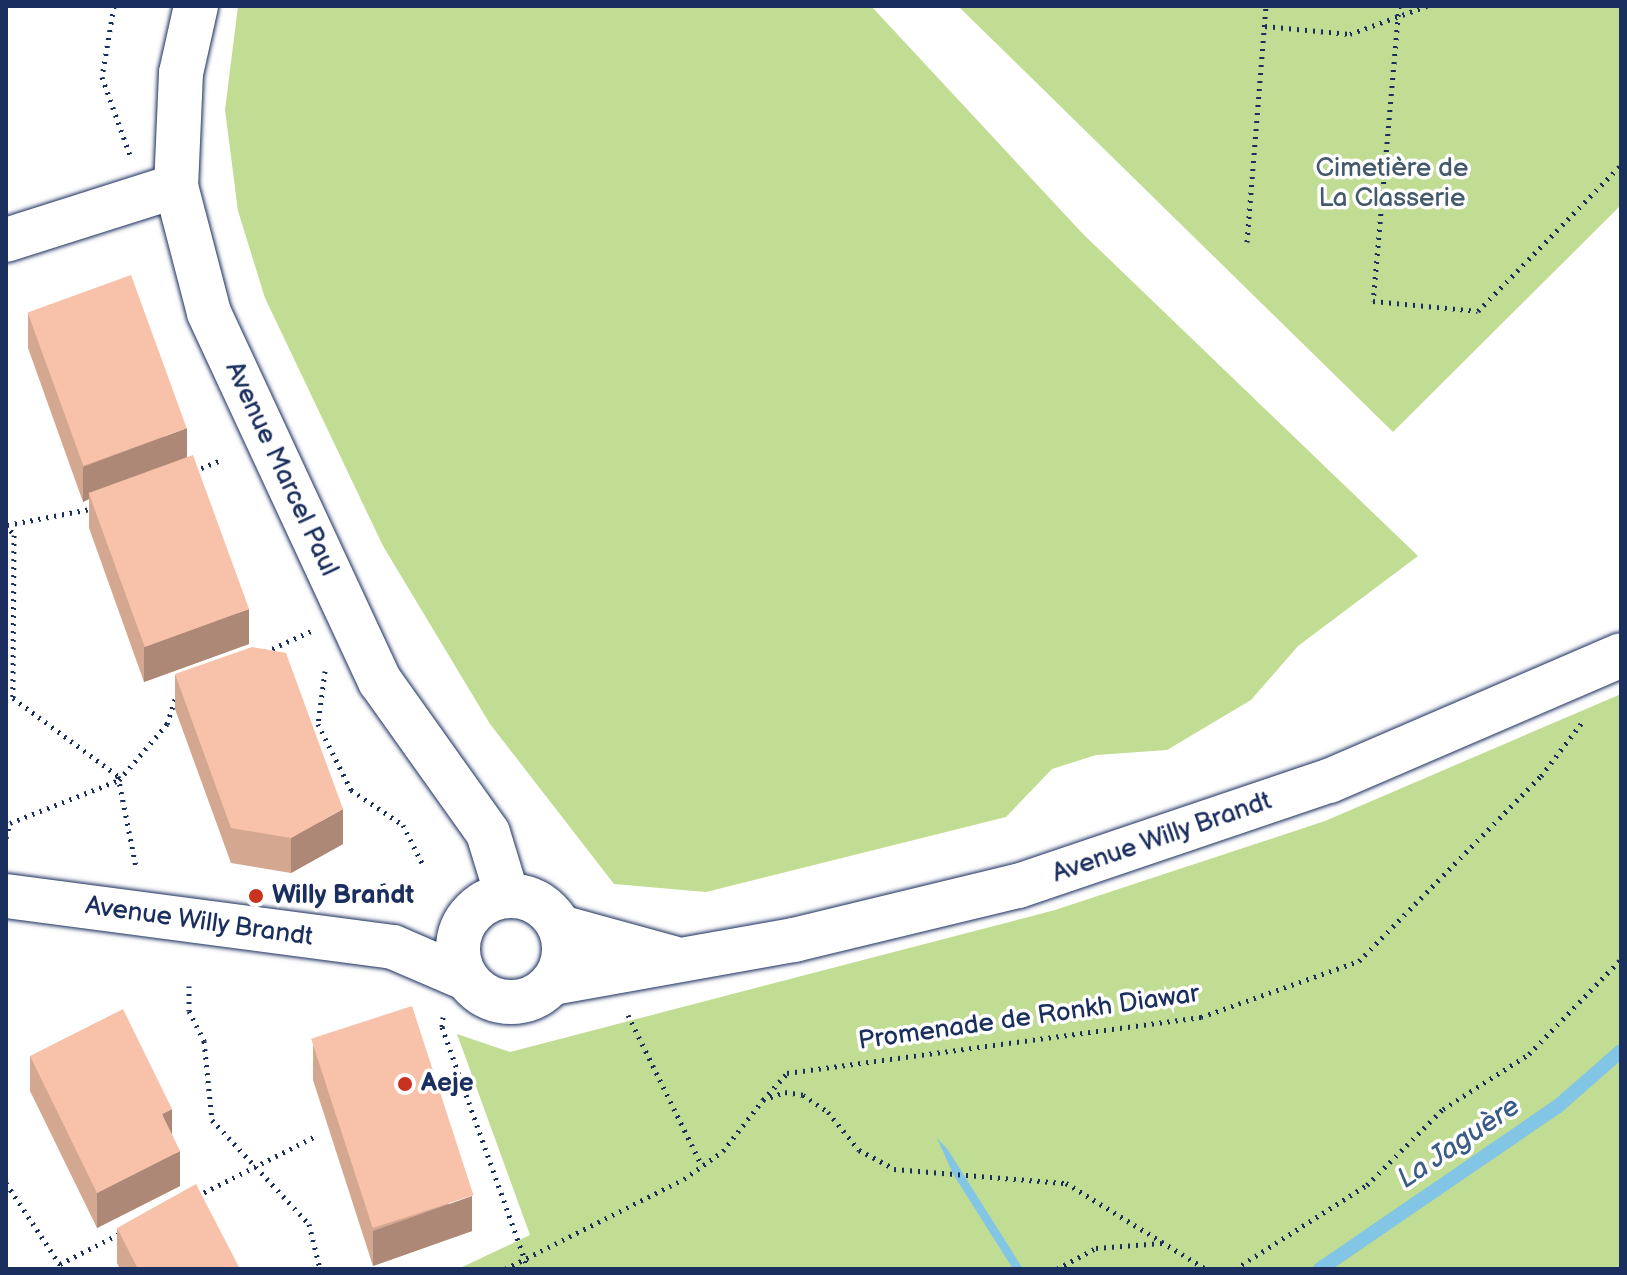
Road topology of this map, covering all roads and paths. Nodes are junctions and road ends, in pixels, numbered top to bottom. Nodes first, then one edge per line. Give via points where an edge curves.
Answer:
1 (196, 6) edge
2 (1266, 6) edge
3 (1399, 6) edge
4 (1427, 6) edge
5 (1398, 20) junction
6 (1265, 26) junction
7 (1621, 165) edge
8 (176, 186) junction
9 (6, 240) edge
10 (1247, 242) dead end
11 (221, 460) dead end
12 (178, 477) edge
13 (106, 506) edge
14 (6, 525) edge
15 (311, 631) dead end
16 (257, 656) edge
17 (1603, 664) edge
18 (177, 693) dead end
19 (119, 780) junction
20 (6, 838) edge
21 (136, 867) dead end
22 (507, 895) junction
23 (6, 896) edge
24 (560, 927) junction
25 (460, 931) junction
26 (393, 947) junction
27 (1621, 959) edge
28 (683, 961) junction
29 (552, 983) junction
30 (189, 986) dead end
31 (454, 995) junction
32 (626, 1010) dead end
33 (763, 1100) junction
34 (316, 1136) dead end
35 (259, 1165) junction
36 (702, 1166) junction
37 (6, 1183) edge
38 (188, 1200) edge
39 (131, 1228) edge
40 (1162, 1243) junction
41 (524, 1259) junction
42 (61, 1266) edge
43 (320, 1269) edge
44 (505, 1269) edge
45 (528, 1269) edge
46 (1057, 1269) edge
47 (1206, 1269) edge
48 (1235, 1269) edge

1 - 8 street, Avenue Marcel Paul via 181,73
2 - 6 path
3 - 5 path
4 - 5 path
5 - 6 path via 1350,34
5 - 7 path via 1373,301 1478,311
6 - 10 path
8 - 9 street
8 - 22 street, Avenue Marcel Paul via 209,313 263,437 380,681 488,833
11 - 12 path
13 - 14 path
14 - 19 path via 14,535 13,698
15 - 16 path
17 - 28 street, Avenue Willy Brandt via 1329,781 1018,886
17 - 33 path, Promenade de Ronkh Diawar via 1582,723 1549,765 1359,961 1201,1017 787,1073
18 - 19 path via 167,724
19 - 20 path via 10,823
19 - 21 path
22 - 24 street, Avenue Willy Brandt via 529,898 547,909
22 - 25 street via 487,900
23 - 26 street, Avenue Willy Brandt
24 - 28 street, Avenue Willy Brandt
24 - 29 street via 563,956
25 - 26 street, Avenue Willy Brandt
25 - 31 street
26 - 31 street, Avenue Willy Brandt
27 - 48 path via 1529,1054 1443,1109 1367,1185
28 - 29 street, Avenue Willy Brandt
29 - 31 street, Avenue Willy Brandt via 537,996 497,1001
30 - 35 path via 189,1011 204,1041 212,1120
31 - 41 path via 442,1027
32 - 36 path
33 - 36 path, Promenade de Ronkh Diawar via 723,1151
33 - 40 path via 785,1092 803,1095 828,1112 859,1150 894,1169 1066,1183
34 - 35 path
35 - 38 path
35 - 43 path via 309,1224
36 - 41 path, Promenade de Ronkh Diawar
37 - 42 path
39 - 42 path
40 - 46 path via 1096,1248
40 - 47 path
41 - 44 path, Promenade de Ronkh Diawar
41 - 45 path

